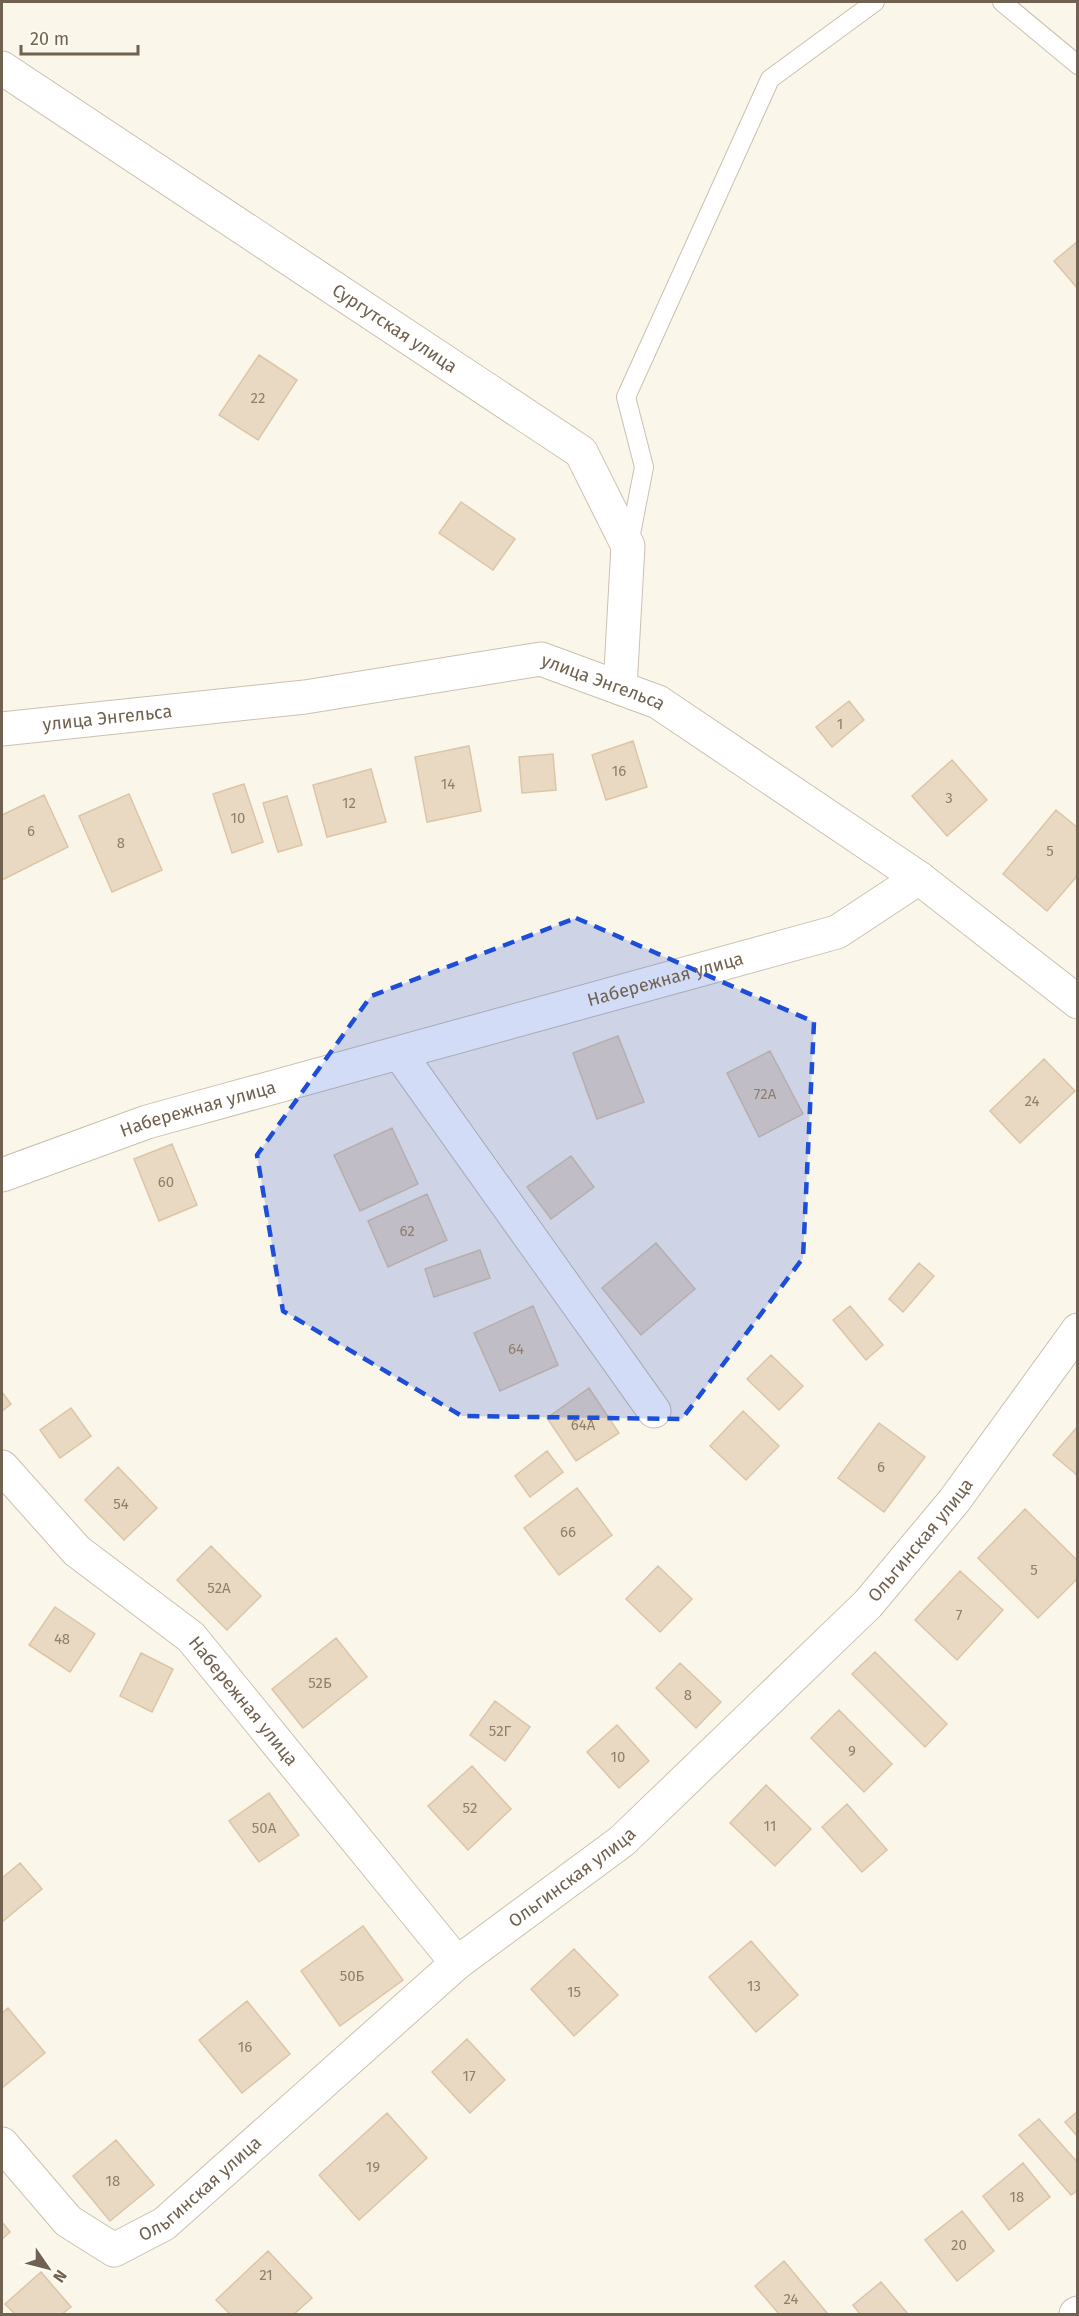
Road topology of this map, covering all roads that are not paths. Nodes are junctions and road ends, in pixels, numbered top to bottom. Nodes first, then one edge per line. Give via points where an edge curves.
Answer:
1 (875, 2) edge
2 (1002, 2) edge
3 (1077, 64) edge
4 (2, 68) edge
5 (628, 546) junction
6 (620, 688) junction
7 (2, 729) edge
8 (919, 878) junction
9 (1077, 1002) edge
10 (399, 1053) junction
11 (2, 1175) edge
12 (1077, 1330) edge
13 (654, 1411) dead end
14 (2, 1467) edge
15 (457, 1963) junction
16 (2, 2144) edge

1 - 5 lane via 770,79 626,397 644,467
2 - 3 lane
4 - 5 street, Сургутская улица via 581,452
5 - 6 street, Сургутская улица
6 - 7 street, улица Энгельса via 541,659 305,697
6 - 8 street, улица Энгельса via 658,702
8 - 9 street, улица Энгельса
8 - 10 street, Набережная улица via 837,932
10 - 11 street, Набережная улица via 147,1122
10 - 13 street
12 - 15 street, Ольгинская улица via 954,1501 868,1604 622,1841
14 - 15 street, Набережная улица via 77,1551 192,1637
15 - 16 street, Ольгинская улица via 164,2224 114,2250 68,2221

